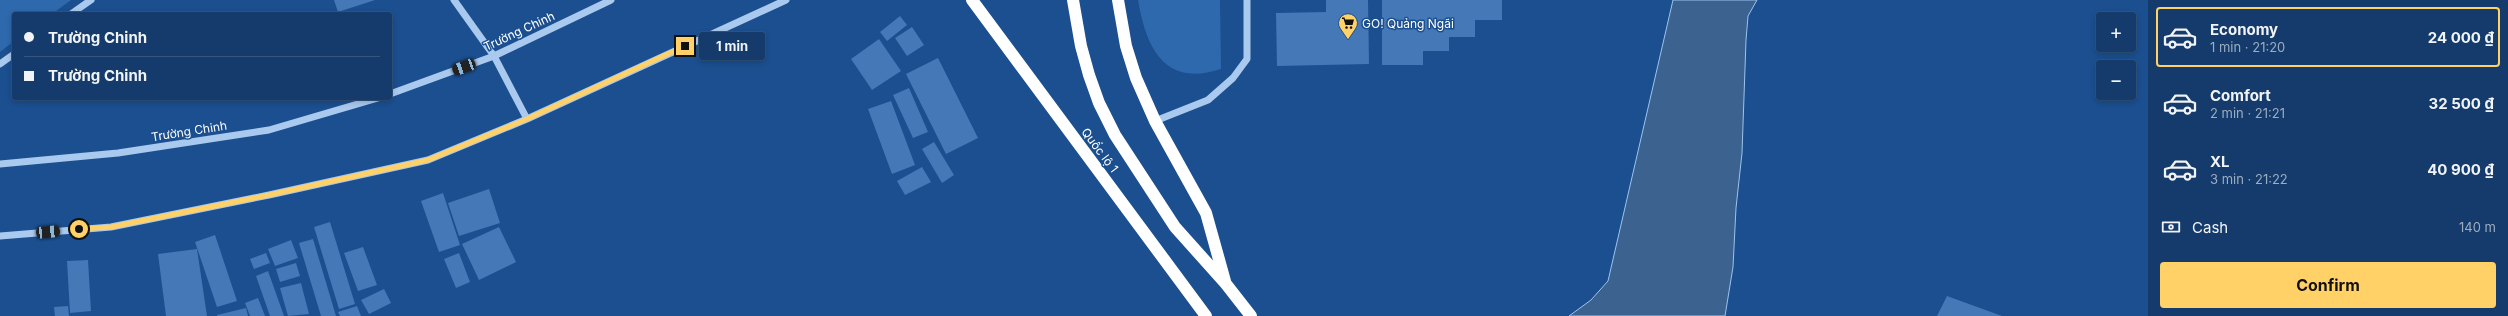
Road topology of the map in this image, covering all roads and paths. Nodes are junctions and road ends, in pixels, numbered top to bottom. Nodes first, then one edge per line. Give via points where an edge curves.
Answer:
1 (91, 0) edge
2 (454, 0) edge
3 (611, 0) edge
4 (786, 0) edge
5 (972, 0) edge
6 (1074, 0) edge
7 (1118, 0) edge
8 (1247, 0) edge
9 (74, 12) edge
10 (12, 55) edge
11 (494, 56) junction
12 (0, 64) edge
13 (392, 93) edge
14 (371, 100) edge
15 (527, 119) junction
16 (1155, 121) junction
17 (0, 164) edge
18 (0, 236) edge
19 (1226, 284) junction
20 (1206, 316) edge
21 (1251, 316) edge

1 - 9 street
2 - 11 street
3 - 11 street, Trường Chinh
4 - 15 street
5 - 20 highway, Quốc lộ 1
6 - 19 highway, Quốc lộ 1 via 1081,46 1089,75 1099,103 1115,134 1175,227
7 - 16 highway via 1126,46 1136,78
8 - 16 street via 1247,59 1233,78 1208,100
10 - 12 street
11 - 13 street, Trường Chinh
11 - 15 street
14 - 17 street, Trường Chinh via 269,130 118,153
15 - 18 street via 428,160 111,227
16 - 19 highway via 1206,213
19 - 21 highway, Quốc lộ 1

